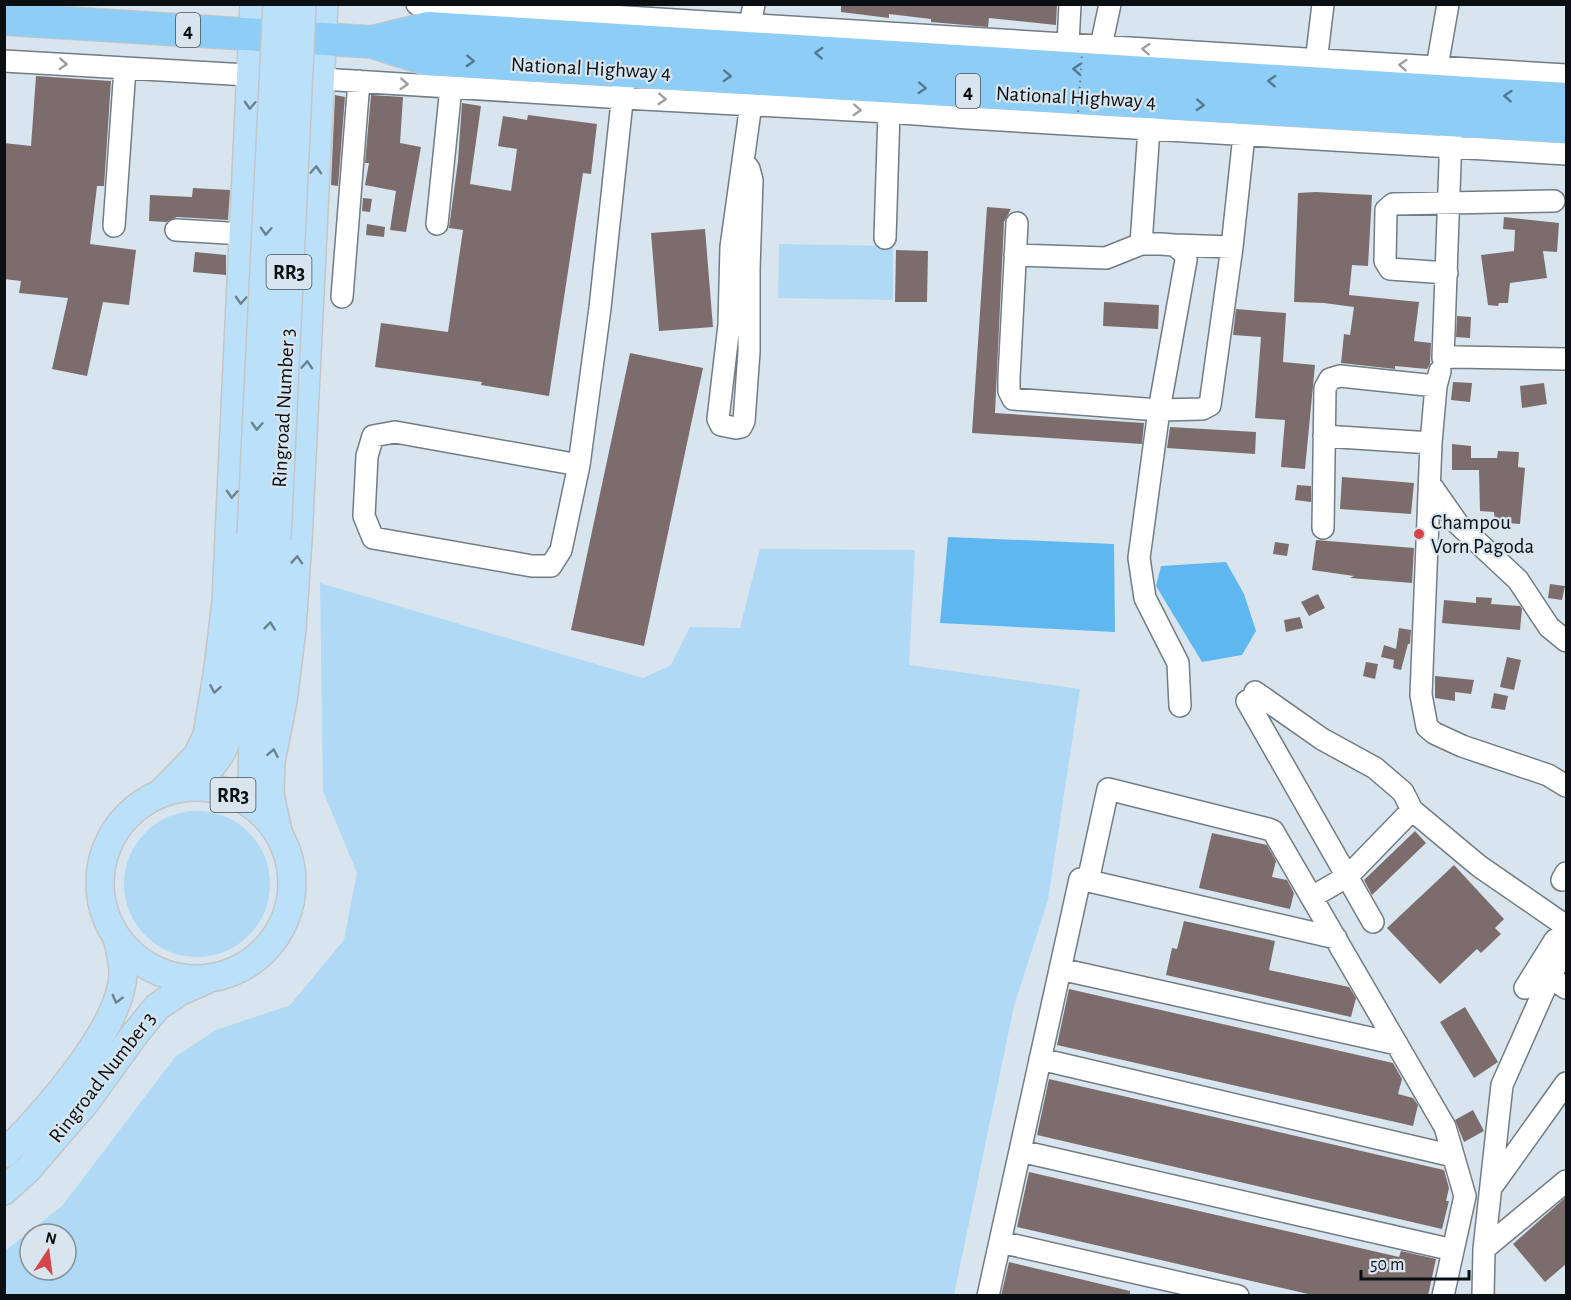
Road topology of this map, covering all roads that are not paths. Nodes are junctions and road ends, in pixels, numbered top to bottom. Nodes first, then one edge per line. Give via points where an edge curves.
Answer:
1 (277, 4) edge
2 (302, 4) edge
3 (324, 4) edge
4 (417, 4) edge
5 (1070, 4) edge
6 (1110, 4) edge
7 (1323, 4) edge
8 (1448, 4) edge
9 (445, 5) edge
10 (97, 15) edge
11 (4, 19) edge
12 (253, 19) edge
13 (670, 23) edge
14 (750, 26) edge
15 (322, 39) junction
16 (633, 41) edge
17 (1084, 48) junction
18 (4, 61) edge
19 (125, 68) junction
20 (1315, 71) junction
21 (1566, 75) edge
22 (251, 76) junction
23 (320, 78) junction
24 (359, 81) junction
25 (451, 87) junction
26 (1566, 99) edge
27 (751, 104) junction
28 (969, 105) junction
29 (1438, 106) junction
30 (889, 111) junction
31 (1150, 115) junction
32 (1566, 127) edge
33 (1244, 135) junction
34 (1566, 154) edge
35 (744, 162) junction
36 (1554, 201) dead end
37 (1449, 202) junction
38 (1017, 222) dead end
39 (437, 224) dead end
40 (114, 226) dead end
41 (313, 229) junction
42 (176, 230) dead end
43 (347, 231) junction
44 (244, 234) junction
45 (885, 238) dead end
46 (1141, 244) junction
47 (1174, 245) junction
48 (1232, 247) junction
49 (1015, 255) junction
50 (1447, 273) junction
51 (342, 297) dead end
52 (1443, 358) junction
53 (1566, 359) edge
54 (1436, 386) junction
55 (1159, 410) junction
56 (1324, 436) junction
57 (1431, 443) junction
58 (579, 465) junction
59 (1430, 484) junction
60 (1323, 528) dead end
61 (264, 537) junction
62 (1566, 641) edge
63 (1180, 706) dead end
64 (1566, 786) edge
65 (189, 787) junction
66 (160, 794) junction
67 (257, 809) junction
68 (1412, 810) junction
69 (278, 831) junction
70 (1348, 876) junction
71 (1088, 881) junction
72 (1312, 897) junction
73 (1373, 922) dead end
74 (1566, 933) edge
75 (1336, 938) junction
76 (118, 941) junction
77 (1060, 969) junction
78 (210, 979) junction
79 (1558, 982) edge
80 (1525, 988) dead end
81 (1397, 1044) junction
82 (1040, 1059) junction
83 (1566, 1083) edge
84 (1020, 1151) junction
85 (4, 1154) edge
86 (1453, 1156) junction
87 (1566, 1181) edge
88 (1492, 1186) junction
89 (4, 1191) edge
90 (1000, 1242) junction
91 (1484, 1249) junction
92 (1453, 1250) junction
93 (988, 1296) edge
94 (1238, 1296) edge
95 (1443, 1296) edge
96 (1483, 1296) edge

1 -> 61 main road, Ringroad Number 3 / RR3, bridge
2 - 61 main road, Ringroad Number 3 / RR3, bridge
3 - 15 main road
4 - 9 street
5 - 17 street
6 - 17 street
7 - 20 street
8 - 29 street
9 - 16 street
10 - 11 highway, National Highway 4 / 4
10 - 12 highway, National Highway 4 / 4
12 - 15 highway, National Highway 4 / 4
12 - 22 main road
13 - 14 highway, National Highway 4 / 4
13 - 16 highway, National Highway 4 / 4
14 - 17 street
20 -> 14 highway, National Highway 4 / 4
15 - 16 highway, National Highway 4 / 4 via 372,42 426,59
15 - 23 main road
16 - 25 street
16 -> 27 street
16 -> 28 highway, National Highway 4 / 4
16 - 58 street
20 -> 17 street
18 -> 19 street
19 - 22 street
19 - 40 street
29 -> 20 highway, National Highway 4 / 4
21 - 29 street
22 - 23 street
22 -> 44 main road
23 - 24 street
41 -> 23 main road
24 -> 25 street
24 - 43 street
25 - 39 street
26 -> 29 highway, National Highway 4 / 4
27 -> 30 street
27 - 35 street
28 - 30 street
28 - 31 highway, National Highway 4 / 4
31 -> 29 highway, National Highway 4 / 4
29 - 32 highway, National Highway 4 / 4
29 - 33 street
29 - 34 street
29 - 37 street
30 - 45 street
31 - 33 street
31 - 46 street
33 - 48 street
35 - 35 street via 731,247 729,325 718,419 721,425 736,428 744,421 749,352 752,180
36 - 37 street
37 - 50 street
37 - 50 street via 1404,202 1386,210 1385,261 1390,269
38 - 49 street
41 - 43 street
69 -> 41 main road via 270,794 271,762 292,629
42 - 44 street
43 - 51 street
44 -> 66 main road via 226,601 218,669 207,735 197,756
46 - 47 street
46 - 49 street via 1106,258
47 - 48 street
47 - 55 street via 1186,260
48 - 55 street via 1210,405 1202,409
49 - 55 street via 1009,384 1013,399
50 - 52 street
52 - 53 street
52 - 54 street
54 - 56 street via 1340,376 1330,379 1325,387
54 - 57 street
55 - 63 street via 1139,558 1145,598 1178,663
56 - 57 street
56 - 60 street
57 - 59 street
58 - 58 street via 561,550 551,566 373,538 364,516 367,456 374,436 395,432
59 - 62 street via 1458,524 1518,580 1549,627
59 - 64 street via 1421,695 1427,727 1462,747 1548,775
61 - 65 main road, Ringroad Number 3 / RR3 via 224,748 207,772
67 -> 61 main road, Ringroad Number 3 / RR3 via 252,776 253,743 264,680
65 - 66 main road, RR3
65 - 67 main road, RR3 via 236,796
66 - 76 main road, RR3 via 138,806 120,824 107,845 100,869 100,895 106,919
67 - 69 main road, RR3
68 - 70 street
68 - 70 street via 1403,792 1375,768 1251,697
68 - 74 street
69 - 78 main road, RR3 via 293,879 290,907 279,933 261,955 237,971
70 - 72 street
70 - 73 street
71 - 72 street via 1108,789 1268,828
71 - 75 street
71 - 77 street via 1080,879
72 - 75 street
74 - 79 street
74 - 80 street
75 - 81 street
76 - 78 main road, RR3 via 136,959 159,972 184,979
76 -> 85 main road, Ringroad Number 3 / RR3 via 123,974 115,1007 101,1035 65,1085
77 - 81 street
77 - 82 street
78 - 89 main road, Ringroad Number 3 / RR3 via 157,1007 85,1103
79 - 88 street via 1502,1085
81 - 86 street via 1445,1127
82 - 84 street
82 - 86 street
83 - 88 street
84 - 90 street
84 - 92 street
86 - 92 street via 1465,1196
87 - 91 street
88 - 91 street
90 - 93 street
90 - 94 street
91 - 96 street
92 - 95 street

